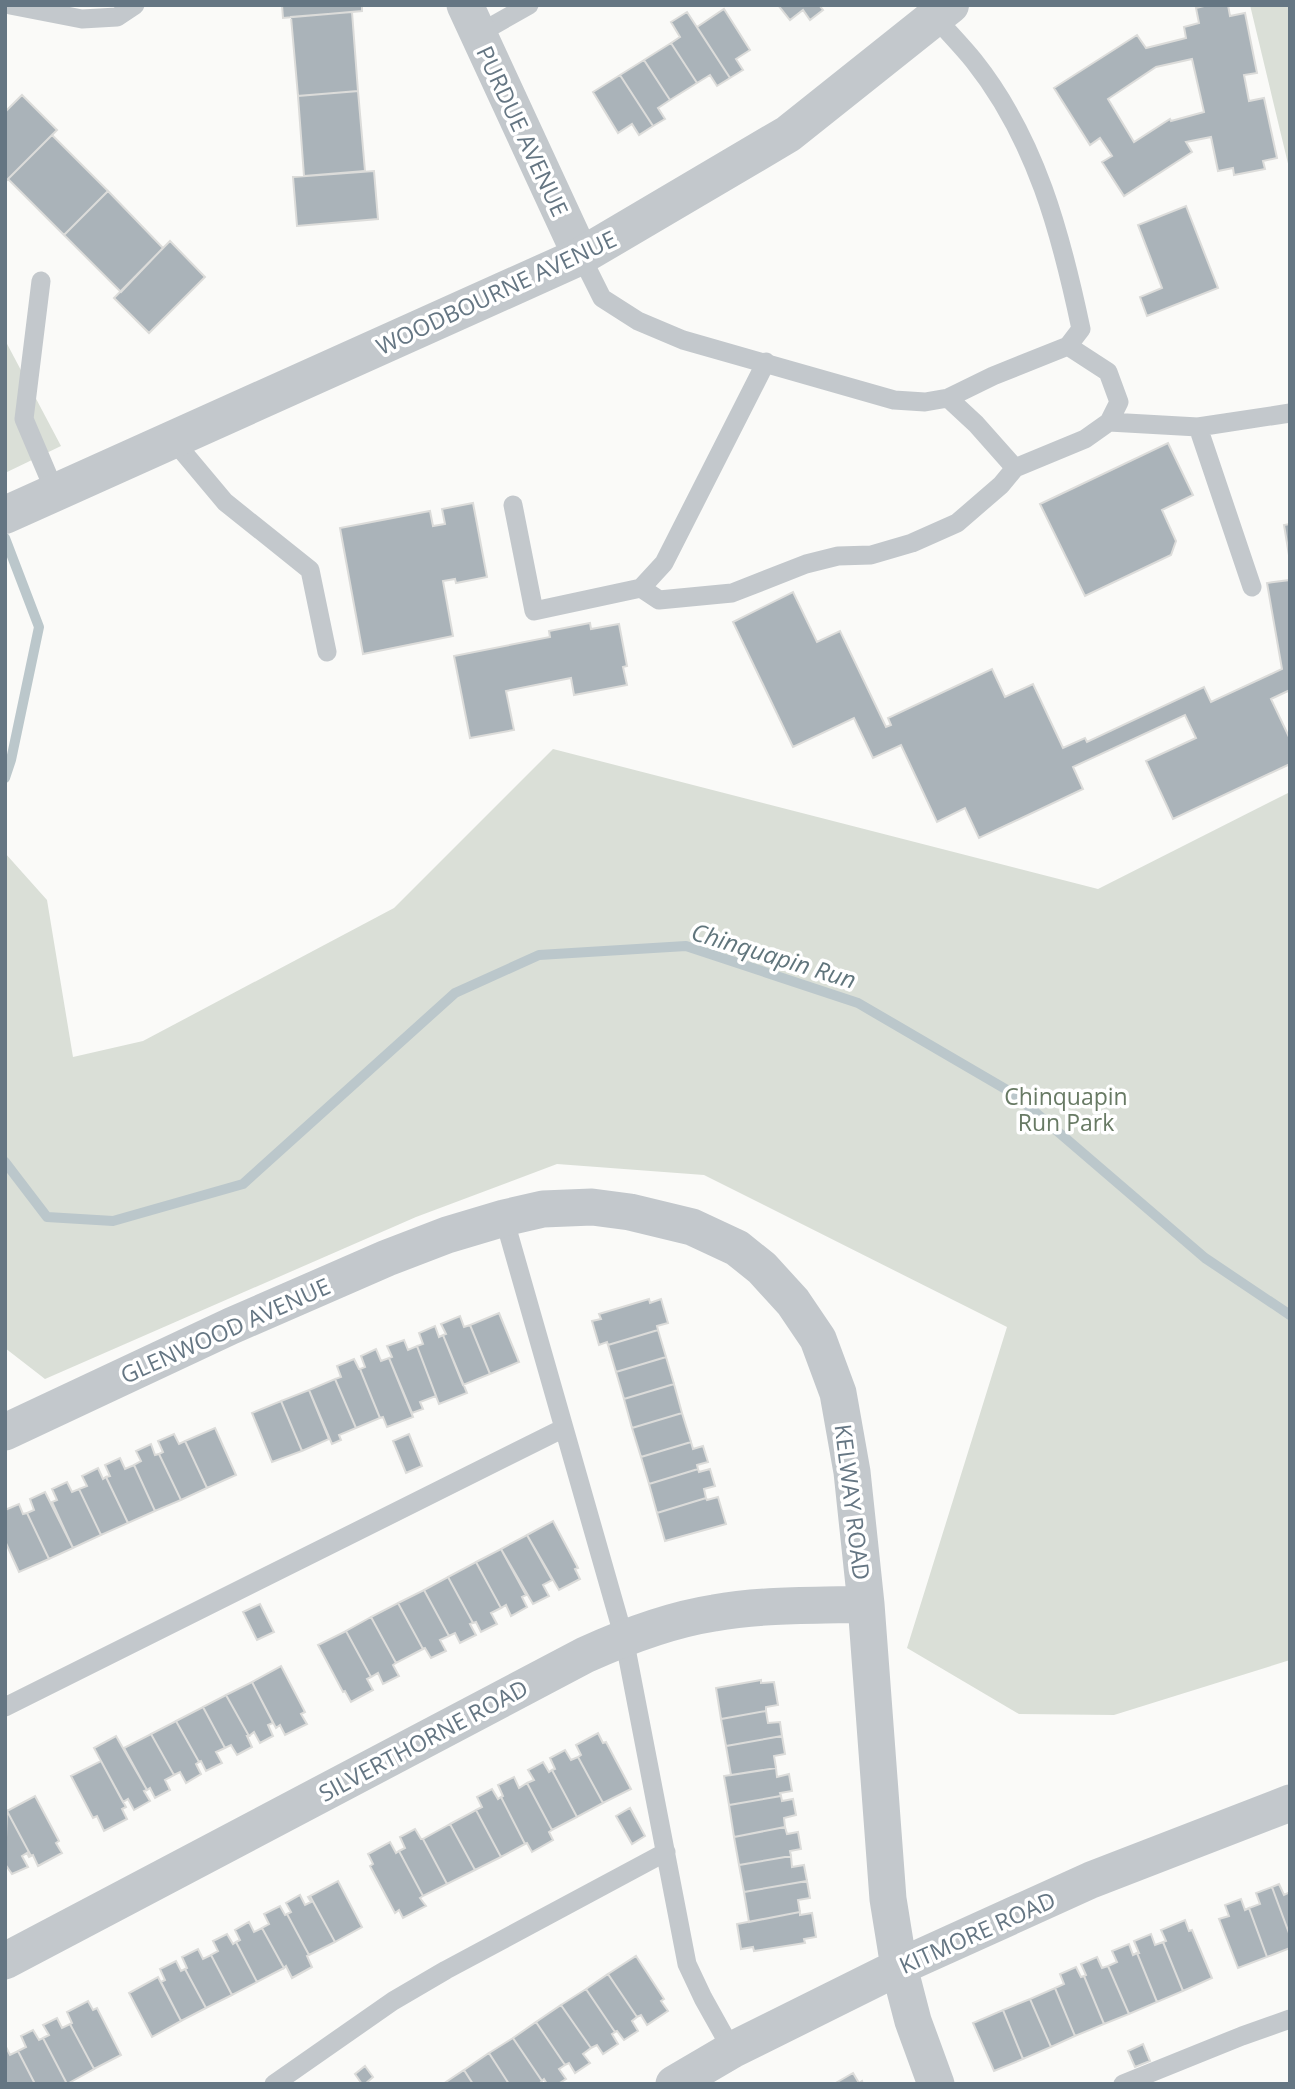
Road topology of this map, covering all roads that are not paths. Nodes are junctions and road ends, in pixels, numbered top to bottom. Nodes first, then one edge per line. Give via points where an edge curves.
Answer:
1 (10, 5) edge
2 (135, 5) edge
3 (529, 5) edge
4 (942, 11) edge
5 (471, 19) edge
6 (581, 256) junction
7 (41, 281) dead end
8 (1068, 346) junction
9 (766, 362) junction
10 (948, 398) junction
11 (1290, 413) edge
12 (1109, 422) junction
13 (1198, 428) junction
14 (173, 440) junction
15 (1015, 468) junction
16 (69, 487) junction
17 (513, 505) dead end
18 (5, 515) edge
19 (1252, 587) dead end
20 (641, 588) junction
21 (327, 652) dead end
22 (504, 1218) junction
23 (447, 1235) joint
24 (564, 1428) junction
25 (5, 1432) edge
26 (866, 1604) junction
27 (624, 1638) junction
28 (5, 1707) edge
29 (1290, 1803) edge
30 (666, 1852) junction
31 (5, 1961) edge
32 (899, 1966) junction
33 (1290, 2019) edge
34 (732, 2050) junction
35 (274, 2084) edge
36 (674, 2084) edge
37 (936, 2084) edge
38 (1122, 2084) edge

1 - 2 lane via 82,19 117,17
3 - 5 lane
4 - 6 street, WOODBOURNE AVENUE via 788,134
4 - 8 lane via 1012,118 1033,159 1051,207 1081,329
5 - 6 street, PURDUE AVENUE
6 - 9 lane via 602,298 638,321 683,340
6 - 14 street, WOODBOURNE AVENUE
7 - 16 lane via 24,419
8 - 10 lane
8 - 12 lane via 1108,373 1119,402
9 - 10 lane via 894,400
9 - 20 lane via 664,563
10 - 15 lane
11 - 13 lane
12 - 13 lane
12 - 15 lane via 1085,439
13 - 19 lane
14 - 16 street, WOODBOURNE AVENUE
14 - 21 lane via 225,502 310,570
15 - 20 lane via 957,523 912,543 871,555 838,556 806,564 732,593 659,600
16 - 18 street, WOODBOURNE AVENUE
17 - 20 lane via 534,611
22 - 23 street, KELWAY ROAD
22 - 24 lane
22 - 26 street, KELWAY ROAD via 543,1209 592,1207 630,1212 692,1227 737,1248 762,1268 818,1339 838,1393
23 - 25 street, GLENWOOD AVENUE via 231,1326
24 - 27 lane
24 - 28 lane
26 - 27 street, SILVERTHORNE ROAD via 714,1612
26 - 32 street, KELWAY ROAD via 888,1899
27 - 30 lane
27 - 31 street, SILVERTHORNE ROAD
29 - 32 street, KITMORE ROAD via 1091,1880
30 - 34 lane via 687,1964
30 - 35 lane via 393,2001
32 - 34 street, KITMORE ROAD
32 - 37 street, KELWAY ROAD
33 - 38 lane
34 - 36 street, KITMORE ROAD

